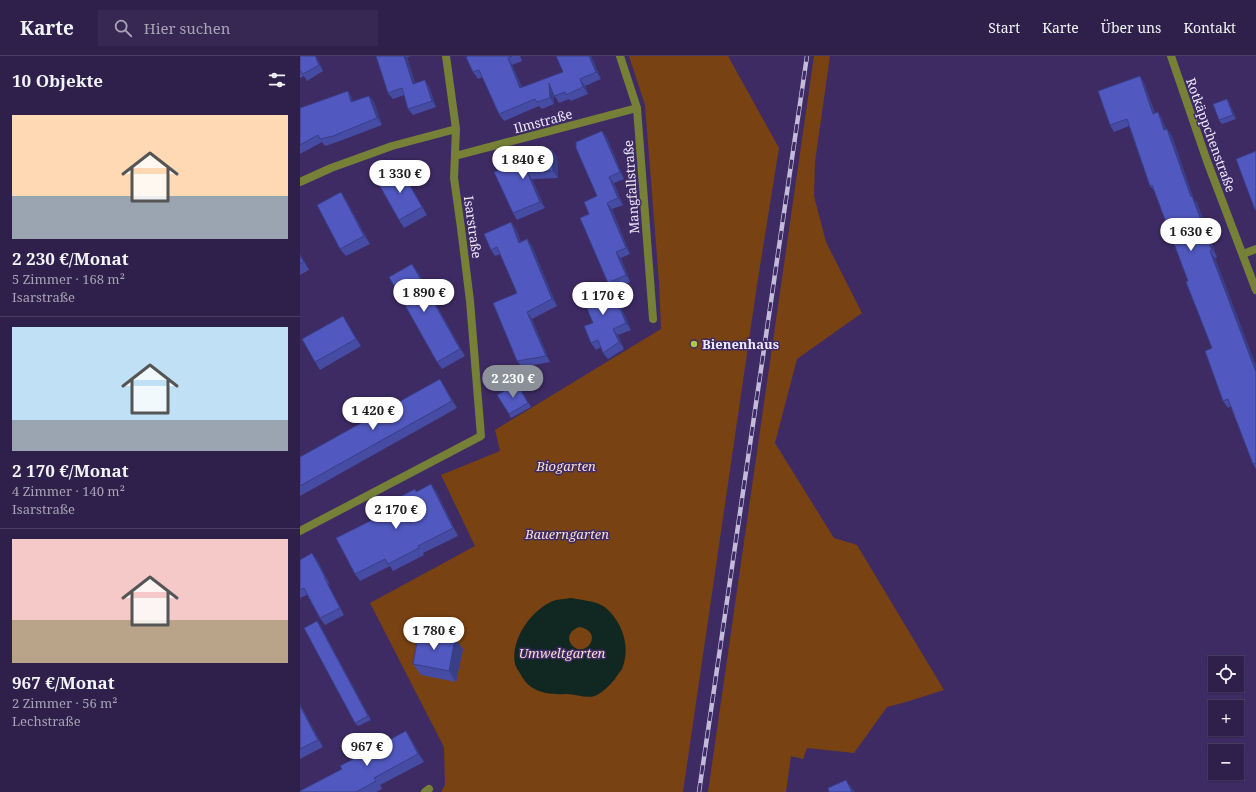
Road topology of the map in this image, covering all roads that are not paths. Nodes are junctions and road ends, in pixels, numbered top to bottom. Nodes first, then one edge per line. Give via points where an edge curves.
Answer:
1 (446, 56) edge
2 (620, 56) edge
3 (1171, 56) edge
4 (637, 108) junction
5 (456, 129) junction
6 (455, 156) junction
7 (300, 182) edge
8 (1256, 249) edge
9 (1243, 254) junction
10 (1256, 290) edge
11 (653, 319) dead end
12 (300, 531) edge

1 - 5 street, Isarstraße
2 - 4 street, Mangfallstraße
3 - 9 street, Rotkäppchenstraße via 1207,161
4 - 6 street, Ilmstraße
4 - 11 street, Mangfallstraße
5 - 6 street, Isarstraße
5 - 7 street via 392,146 330,168
6 - 12 street, Isarstraße via 454,178 470,301 481,436
8 - 9 street
9 - 10 street, Rotkäppchenstraße

